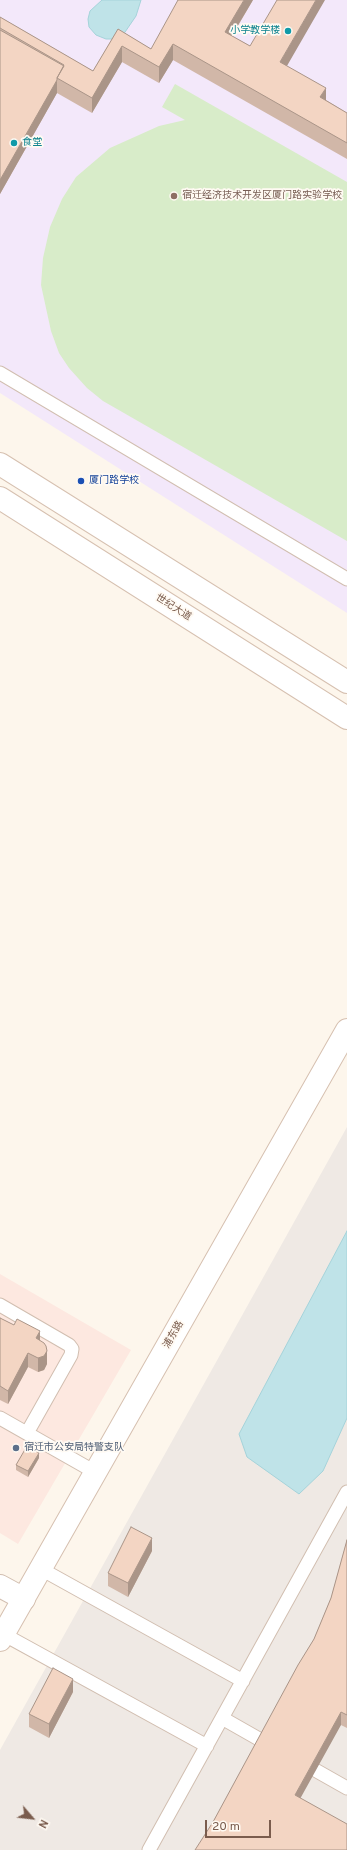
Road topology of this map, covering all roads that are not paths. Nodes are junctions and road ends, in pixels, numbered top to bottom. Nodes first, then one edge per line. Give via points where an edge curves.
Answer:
1 (0, 374) edge
2 (0, 464) edge
3 (0, 498) edge
4 (347, 578) edge
5 (347, 682) edge
6 (347, 718) edge
7 (347, 1030) edge
8 (0, 1305) edge
9 (0, 1418) edge
10 (27, 1433) junction
11 (95, 1472) junction
12 (347, 1492) edge
13 (41, 1569) junction
14 (0, 1586) edge
15 (24, 1599) junction
16 (2, 1637) edge
17 (243, 1681) junction
18 (222, 1718) junction
19 (207, 1746) junction
20 (347, 1788) edge
21 (149, 1850) edge

1 - 4 lane
2 - 5 street
3 - 6 street, 世纪大道
7 - 11 street, 浦东路
8 - 10 lane via 72,1349
9 - 10 lane
10 - 11 lane
11 - 13 street, 浦东路
12 - 17 lane
13 - 15 street, 浦东路
13 - 17 lane
14 - 15 street
15 - 16 street, 浦东路
16 - 19 lane
17 - 18 lane
18 - 19 lane
18 - 20 lane
19 - 21 lane

